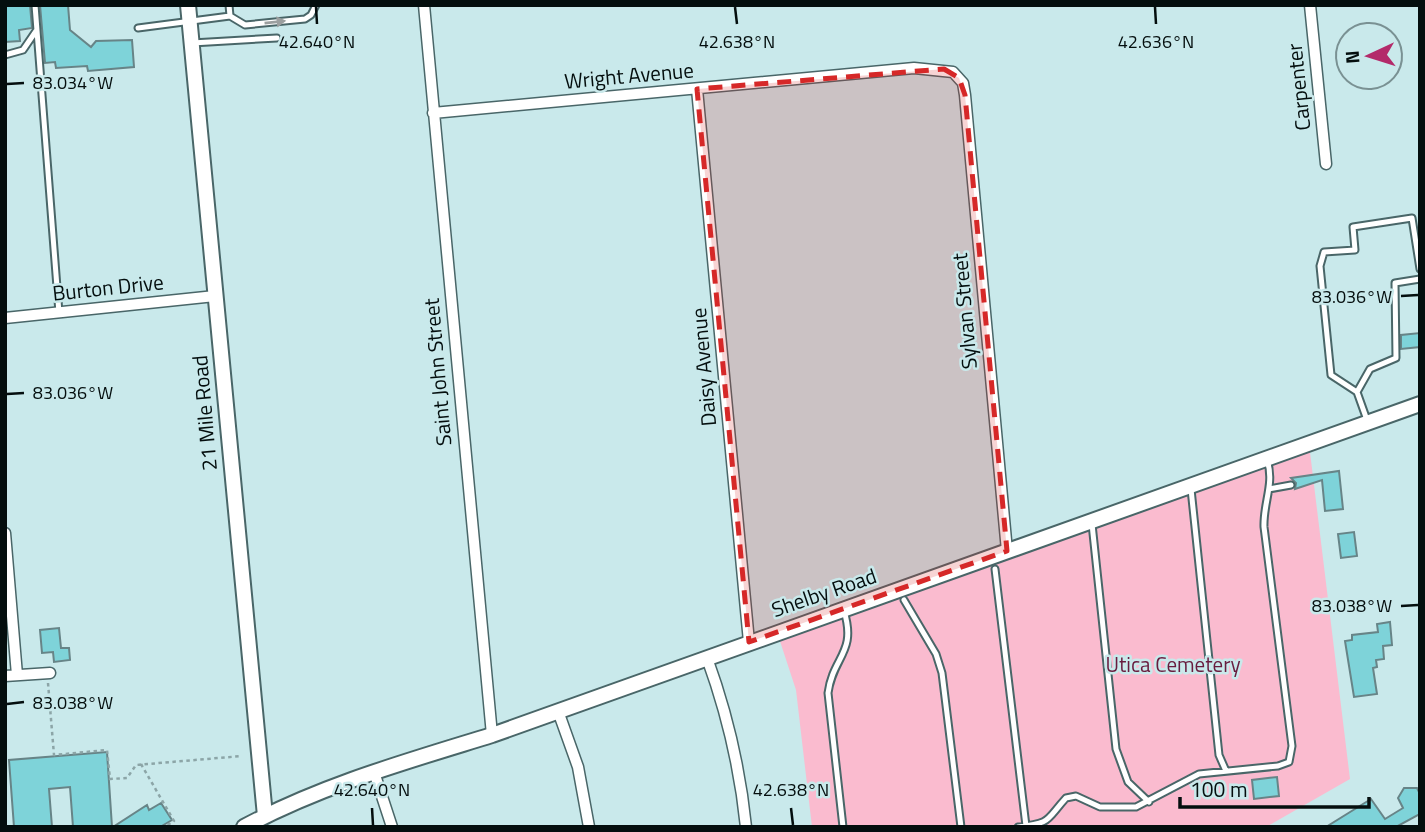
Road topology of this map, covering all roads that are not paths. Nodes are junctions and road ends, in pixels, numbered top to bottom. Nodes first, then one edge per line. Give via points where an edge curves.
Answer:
1 (35, 5) edge
2 (188, 5) edge
3 (229, 5) edge
4 (316, 5) edge
5 (424, 5) edge
6 (1310, 5) edge
7 (230, 16) junction
8 (190, 21) junction
9 (37, 28) junction
10 (138, 28) dead end
11 (277, 38) dead end
12 (192, 43) junction
13 (5, 55) edge
14 (953, 72) joint
15 (697, 89) junction
16 (433, 113) junction
17 (1326, 164) dead end
18 (1420, 269) edge
19 (1420, 279) edge
20 (215, 296) junction
21 (59, 313) junction
22 (5, 318) edge
23 (1357, 392) junction
24 (1420, 404) edge
25 (1368, 423) junction
26 (1266, 459) junction
27 (1291, 485) dead end
28 (1191, 486) junction
29 (1269, 489) junction
30 (1092, 521) junction
31 (5, 533) edge
32 (1007, 551) junction
33 (995, 569) dead end
34 (904, 600) dead end
35 (843, 608) junction
36 (749, 642) junction
37 (707, 658) junction
38 (17, 675) junction
39 (5, 676) edge
40 (49, 677) road end
41 (558, 711) junction
42 (492, 735) junction
43 (1226, 771) junction
44 (374, 772) junction
45 (1149, 802) junction
46 (265, 816) junction
47 (1026, 826) edge
48 (244, 827) edge
49 (392, 827) edge
50 (589, 827) edge
51 (746, 827) edge
52 (843, 827) edge
53 (961, 827) edge
54 (1018, 827) edge

1 - 9 lane
2 - 8 street, 21 Mile Road
3 - 7 lane
7 -> 4 lane via 244,25 305,19
5 - 16 street, Saint John Street
6 - 17 street, Carpenter
7 - 8 lane
8 - 10 lane
8 - 12 street, 21 Mile Road
9 - 13 lane via 23,50
9 - 21 lane
11 - 12 lane
12 - 20 street, 21 Mile Road
14 - 15 street, Wright Avenue via 914,68
14 - 32 street, Sylvan Street via 963,83 965,95
15 - 16 street, Wright Avenue
15 - 36 street, Daisy Avenue
16 - 42 street, Saint John Street
18 - 23 lane via 1412,218 1353,227 1355,250 1324,251 1320,266 1331,375
19 - 23 lane via 1395,283 1396,358 1370,369
20 - 21 street, Burton Drive
20 - 46 street, 21 Mile Road
21 - 22 street, Burton Drive
23 - 25 lane
24 - 25 street, Shelby Road
25 - 26 street, Shelby Road
26 - 28 street, Shelby Road
26 - 29 lane via 1272,479
27 - 29 lane
28 - 30 street, Shelby Road
28 - 43 lane via 1219,755
29 - 43 lane via 1263,505 1264,527 1292,756 1278,766
30 - 32 street, Shelby Road
30 - 45 lane via 1116,749 1128,782
31 - 38 street
32 - 35 street, Shelby Road
33 - 47 lane
34 - 53 lane via 942,673
35 - 36 street, Shelby Road
35 - 52 lane via 850,632 847,649 830,677 828,693
36 - 37 street, Shelby Road
37 - 41 street, Shelby Road
37 - 51 street via 730,728
38 - 39 street
38 - 40 street
41 - 42 street, Shelby Road
41 - 50 street via 578,767
42 - 44 street, Shelby Road
43 - 45 lane via 1199,774
44 - 46 street, Shelby Road
44 - 49 street
45 - 47 lane via 1119,809 1100,807 1076,796 1066,798 1042,824
46 - 48 street, Shelby Road
47 - 54 lane

